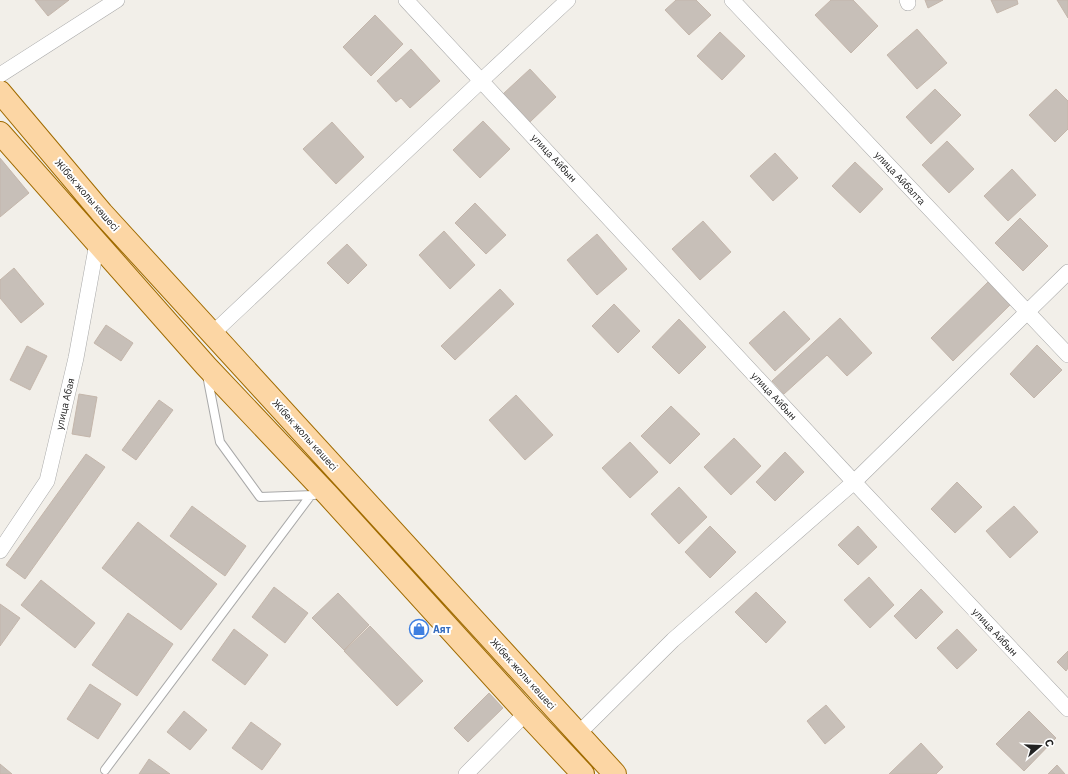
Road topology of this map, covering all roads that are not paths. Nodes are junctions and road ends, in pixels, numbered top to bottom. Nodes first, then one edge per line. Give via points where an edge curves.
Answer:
1 (116, 0) edge
2 (406, 0) edge
3 (568, 0) edge
4 (732, 0) edge
5 (0, 75) edge
6 (482, 80) junction
7 (0, 92) edge
8 (0, 133) edge
9 (97, 243) junction
10 (1068, 272) edge
11 (1027, 312) junction
12 (212, 334) junction
13 (1068, 355) edge
14 (206, 366) junction
15 (854, 482) junction
16 (320, 495) junction
17 (0, 551) edge
18 (1068, 709) edge
19 (526, 713) junction
20 (578, 734) junction
21 (104, 770) dead end
22 (466, 774) edge
23 (583, 774) edge
24 (615, 774) edge

1 - 5 street
2 - 6 street, улица Айбын
3 - 6 street
4 - 11 street, улица Айбалта
6 - 12 street
6 - 15 street, улица Айбын
7 - 12 main road, Жібек жолы көшесі via 102,213
8 - 9 main road
9 - 14 main road
9 - 17 street, улица Абая via 76,358 47,481
10 - 11 street
11 - 13 street, улица Айбалта
11 - 15 street
12 - 20 main road, Жібек жолы көшесі
14 - 16 main road
14 - 16 lane via 220,442 260,497
15 - 18 street, улица Айбын
15 - 20 street via 673,640
16 - 19 main road
16 - 21 lane
19 - 22 street
19 - 23 main road
20 - 24 main road, Жібек жолы көшесі

